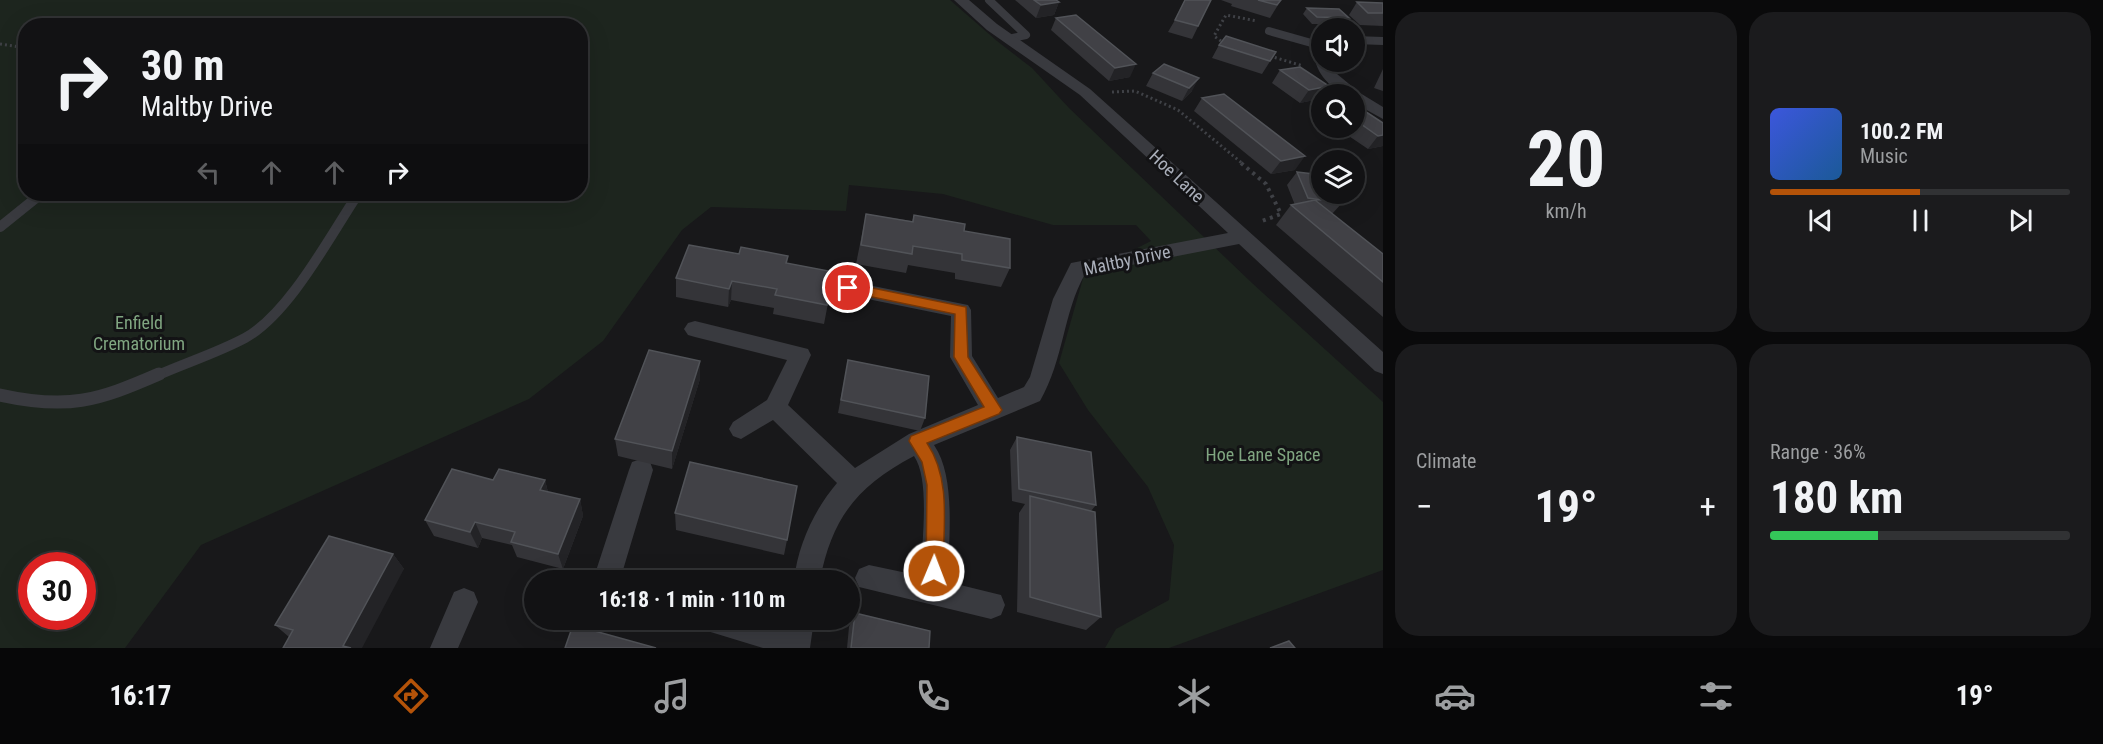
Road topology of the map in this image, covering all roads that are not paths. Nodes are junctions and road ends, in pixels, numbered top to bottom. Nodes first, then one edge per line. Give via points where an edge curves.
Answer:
1 (961, 0) edge
2 (989, 0) edge
3 (1269, 31) dead end
4 (1008, 39) junction
5 (1365, 40) edge
6 (1383, 41) edge
7 (1311, 43) edge
8 (1325, 72) edge
9 (1340, 84) edge
10 (1365, 102) edge
11 (1383, 114) edge
12 (32, 201) edge
13 (353, 201) edge
14 (0, 226) edge
15 (1237, 232) junction
16 (848, 288) dead end
17 (694, 328) dead end
18 (1383, 364) edge
19 (0, 395) edge
20 (775, 407) junction
21 (994, 410) junction
22 (741, 429) dead end
23 (917, 441) junction
24 (642, 470) dead end
25 (854, 483) junction
26 (609, 570) edge
27 (808, 570) edge
28 (869, 578) dead end
29 (934, 592) junction
30 (464, 602) dead end
31 (991, 605) dead end
32 (763, 630) edge
33 (797, 637) edge
34 (444, 648) edge

1 - 4 street, Hoe Lane
2 - 4 lane via 1026,35
3 - 7 lane
4 - 15 street, Hoe Lane via 1090,97
5 - 6 street
8 - 9 street
10 - 11 street
12 - 14 lane
13 - 19 lane via 288,297 246,337 89,401 53,404
15 - 18 street, Hoe Lane
15 - 21 street, Maltby Drive via 1078,268 1067,284 1042,379 1032,394
16 - 21 street via 962,310 961,357
17 - 20 street via 800,355
20 - 22 street
20 - 25 street
21 - 23 street, Maltby Drive
23 - 25 street, Maltby Drive
23 - 29 street via 930,460 935,485
24 - 26 street
25 - 27 street, Maltby Drive via 835,504 811,553
28 - 29 street
29 - 31 street
30 - 34 street
32 - 33 street

